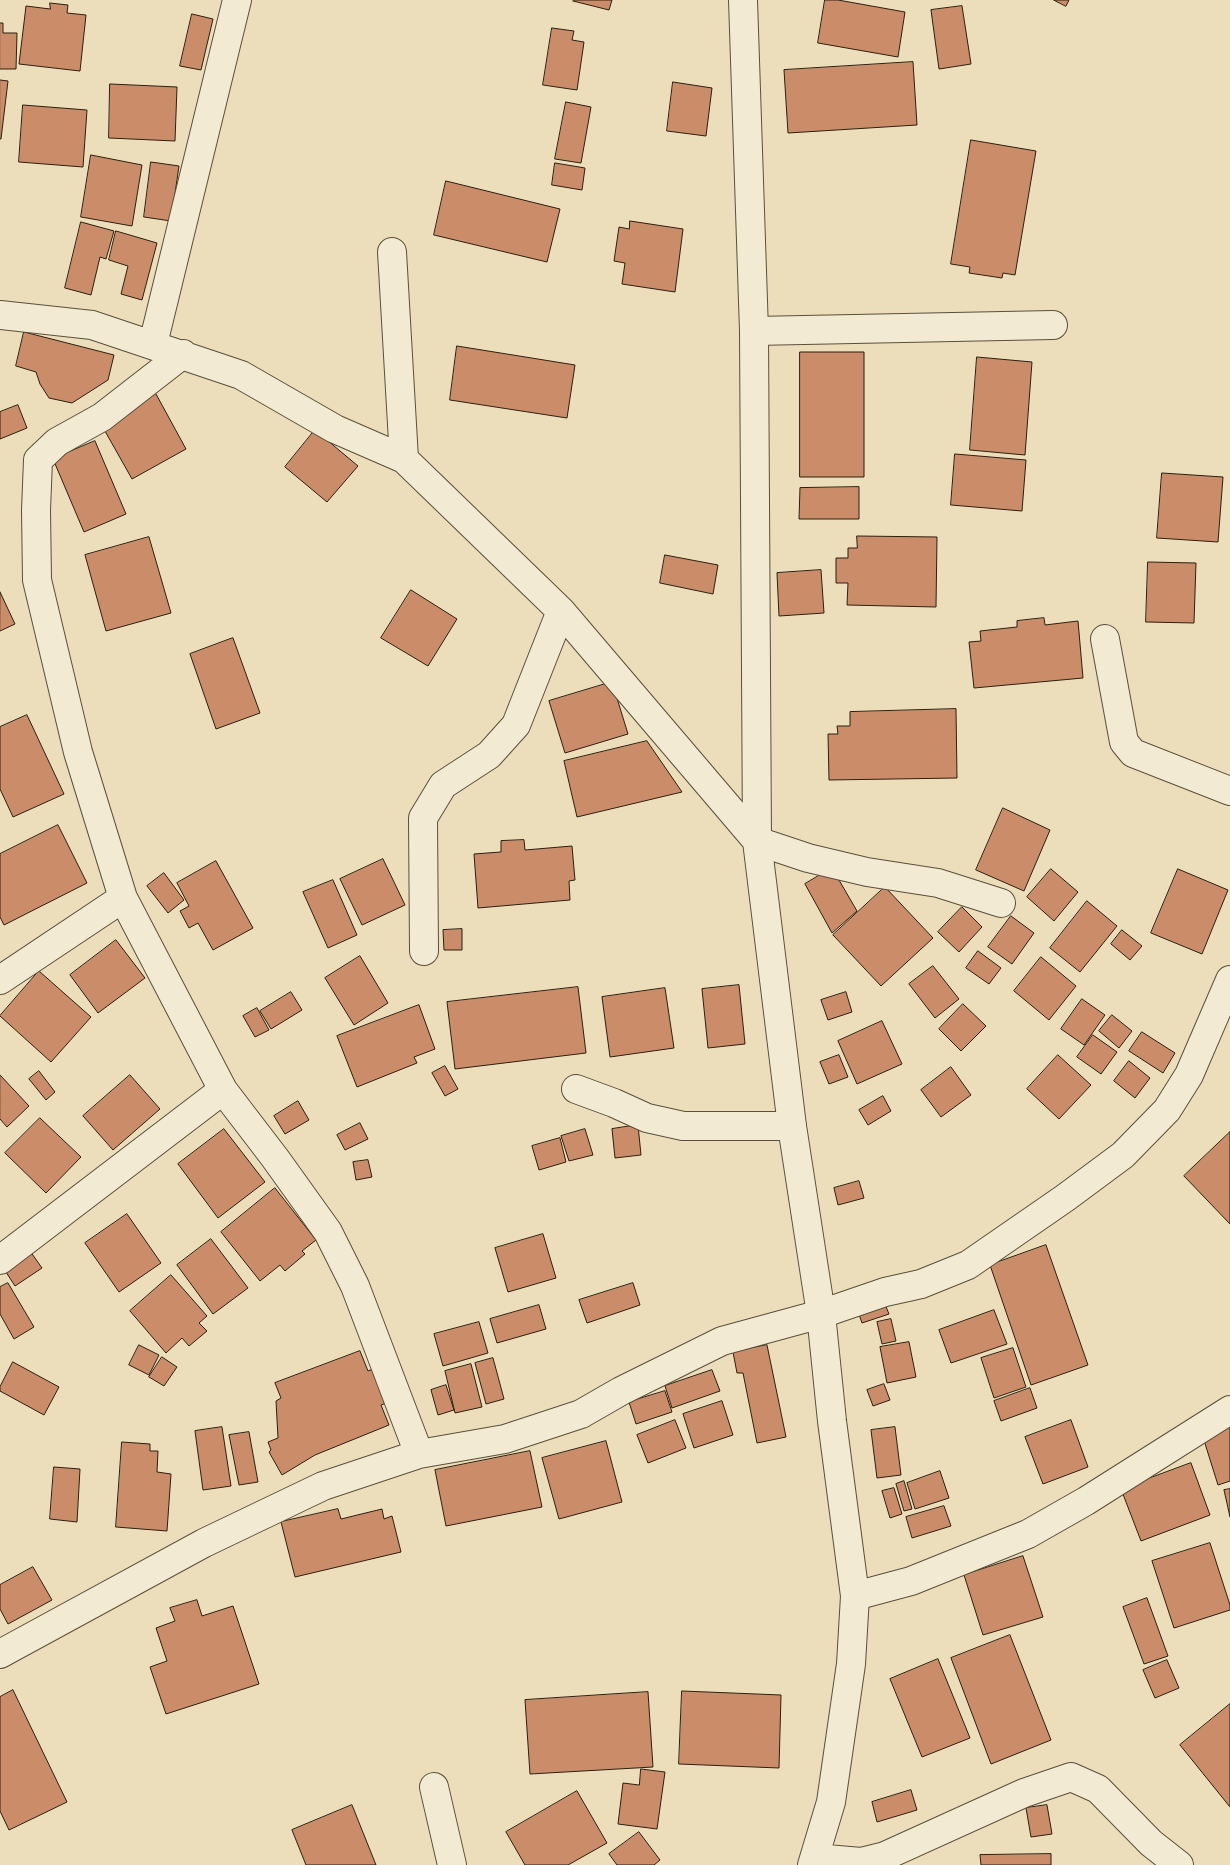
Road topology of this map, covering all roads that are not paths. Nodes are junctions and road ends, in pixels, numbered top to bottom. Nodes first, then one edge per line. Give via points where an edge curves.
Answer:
1 (237, 0) edge
2 (743, 0) edge
3 (392, 252) dead end
4 (0, 315) edge
5 (1054, 325) dead end
6 (754, 331) junction
7 (153, 344) junction
8 (183, 354) junction
9 (404, 459) junction
10 (561, 611) junction
11 (1105, 639) dead end
12 (1230, 791) edge
13 (756, 841) junction
14 (123, 898) junction
15 (1001, 903) dead end
16 (424, 951) dead end
17 (0, 980) edge
18 (1230, 980) edge
19 (576, 1089) dead end
20 (223, 1090) junction
21 (792, 1126) junction
22 (0, 1260) edge
23 (821, 1314) junction
24 (1230, 1410) edge
25 (419, 1454) junction
26 (855, 1596) junction
27 (0, 1654) edge
28 (434, 1787) dead end
29 (813, 1862) edge
30 (452, 1865) edge
31 (1179, 1865) edge

1 - 7 street
2 - 6 street
3 - 9 street
4 - 7 street via 92,325
5 - 6 street
6 - 13 street
7 - 8 street
8 - 9 street via 241,375 335,429
8 - 14 street via 102,417 56,442 38,460 37,580 78,752
9 - 10 street
10 - 13 street
10 - 16 street via 516,725 488,755 443,785 423,818
11 - 12 street via 1124,742 1133,753
13 - 15 street via 867,872 938,882
13 - 21 street
14 - 17 street
14 - 20 street
18 - 23 street via 1189,1074 1167,1110 1123,1156 968,1265 921,1284 885,1292
19 - 21 street via 647,1118 683,1126
20 - 22 street
20 - 25 street via 328,1232 355,1286
21 - 23 street
23 - 25 street via 722,1340 581,1414 505,1439
23 - 26 street
24 - 26 street via 1028,1534 911,1581
25 - 27 street via 323,1486 204,1543
26 - 29 street via 851,1664 831,1802
28 - 30 street
29 - 31 street via 861,1862 885,1856 1024,1793 1071,1777 1098,1789 1151,1843

